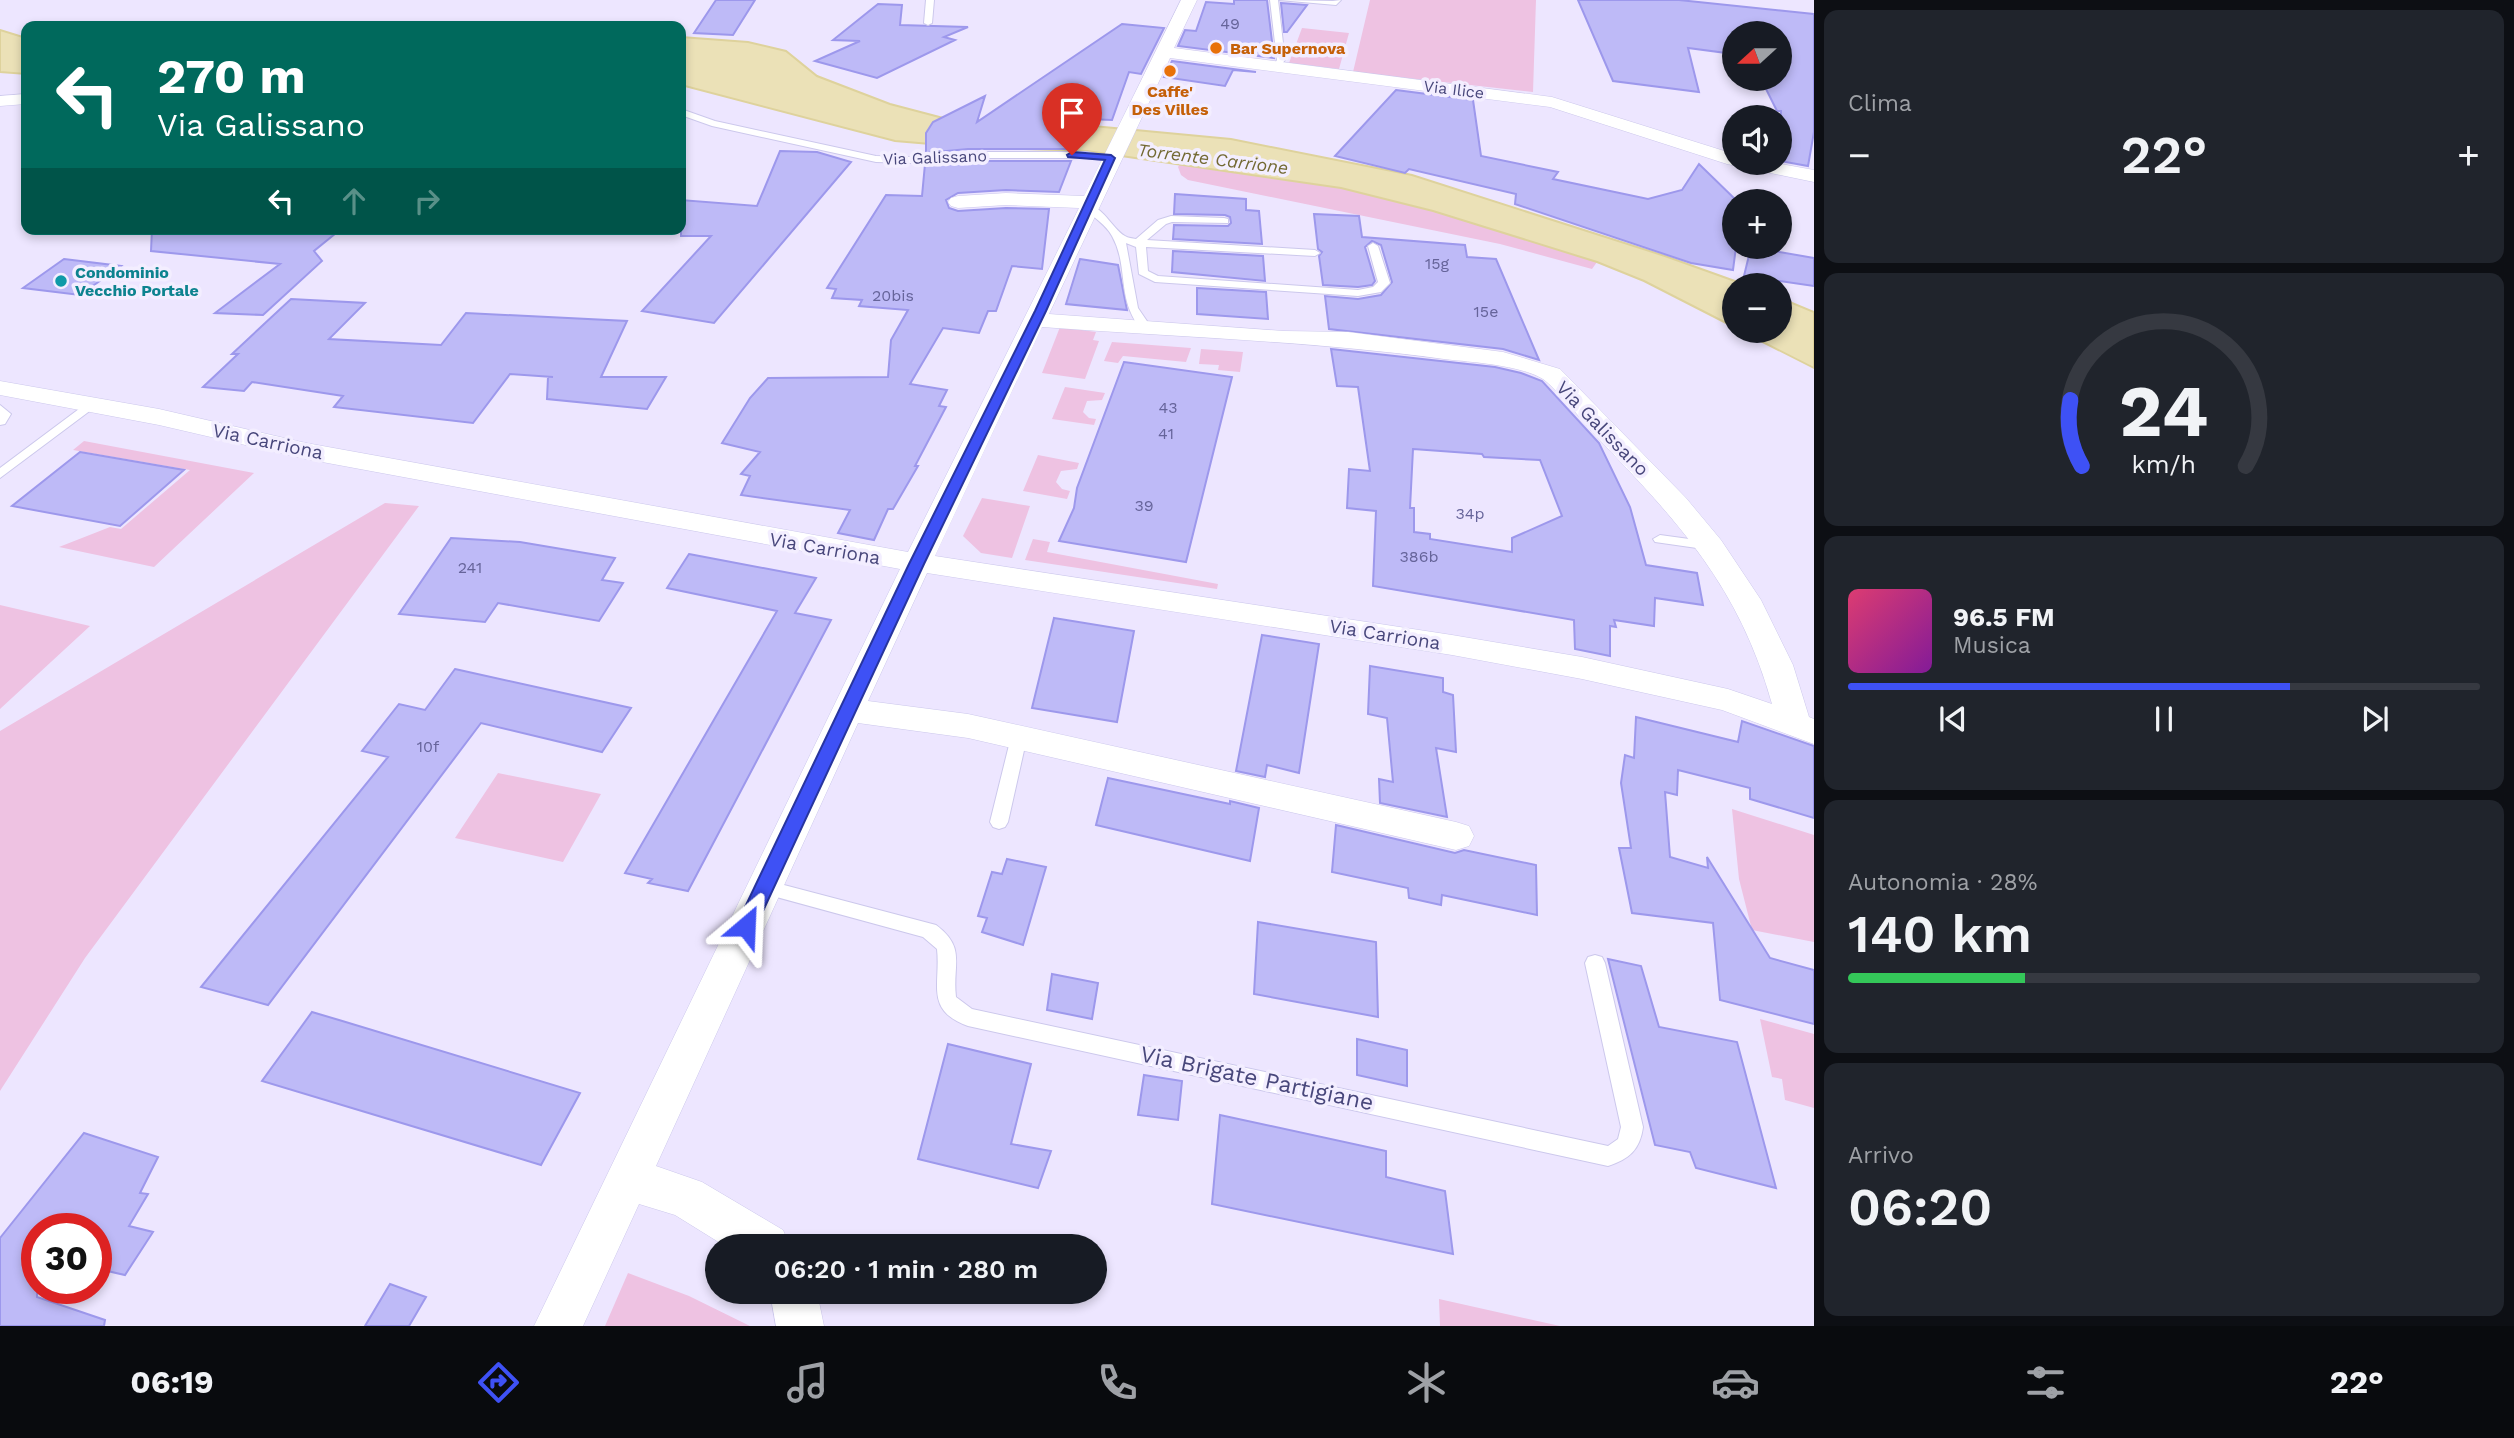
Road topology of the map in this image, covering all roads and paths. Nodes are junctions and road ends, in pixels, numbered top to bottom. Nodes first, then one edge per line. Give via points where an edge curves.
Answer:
1 (930, 0) edge
2 (1189, 0) edge
3 (1274, 0) edge
4 (1283, 0) edge
5 (1336, 0) edge
6 (928, 23) dead end
7 (1165, 52) junction
8 (1276, 68) junction
9 (21, 99) edge
10 (0, 101) edge
11 (686, 114) edge
12 (1722, 156) edge
13 (1108, 162) junction
14 (1792, 172) edge
15 (1814, 176) edge
16 (958, 202) dead end
17 (1089, 205) junction
18 (1224, 221) dead end
19 (1118, 237) junction
20 (1138, 243) junction
21 (1373, 246) dead end
22 (1315, 253) dead end
23 (1037, 320) junction
24 (1145, 327) junction
25 (0, 388) edge
26 (91, 404) junction
27 (0, 409) edge
28 (0, 421) edge
29 (0, 474) edge
30 (1660, 539) dead end
31 (1711, 546) junction
32 (917, 564) junction
33 (848, 710) junction
34 (1805, 729) edge
35 (1018, 737) junction
36 (999, 822) dead end
37 (1457, 836) dead end
38 (765, 887) junction
39 (1595, 963) dead end
40 (628, 1179) junction
41 (746, 1234) edge
42 (796, 1304) edge
43 (558, 1326) edge
44 (800, 1326) edge

1 - 6 lane
2 - 7 street
3 - 8 lane via 1281,60
4 - 5 lane
7 - 8 street, Via Ilice
7 - 13 street
8 - 12 street, Via Ilice via 1552,102
9 - 10 street
11 - 13 lane, Via Galissano via 876,159 1087,155
13 - 17 street
14 - 15 street
16 - 17 street via 1006,199
17 - 19 lane
17 - 23 street
18 - 20 lane via 1171,219
19 - 20 lane
19 - 24 lane via 1132,306
20 - 21 lane via 1143,272 1155,279 1358,293 1377,290 1384,283
20 - 22 lane
23 - 24 street, Via Galissano
23 - 32 street
24 - 31 street, Via Galissano via 1348,339 1503,359 1551,373
25 - 26 street, Via Carriona
26 - 29 lane
26 - 32 street, Via Carriona via 306,451
27 - 28 lane via 5,414
30 - 31 lane
31 - 34 street, Via Galissano via 1746,600
32 - 33 street
32 - 34 street, Via Carriona via 1582,668 1728,700
33 - 35 street
33 - 38 street
35 - 36 lane
35 - 37 street
38 - 39 lane, Via Brigate Partigiane via 929,931 944,943 947,952 944,983 948,1002 968,1017 1608,1156 1624,1151 1632,1127
38 - 40 street
40 - 41 street via 686,1197
40 - 43 street
42 - 44 street

